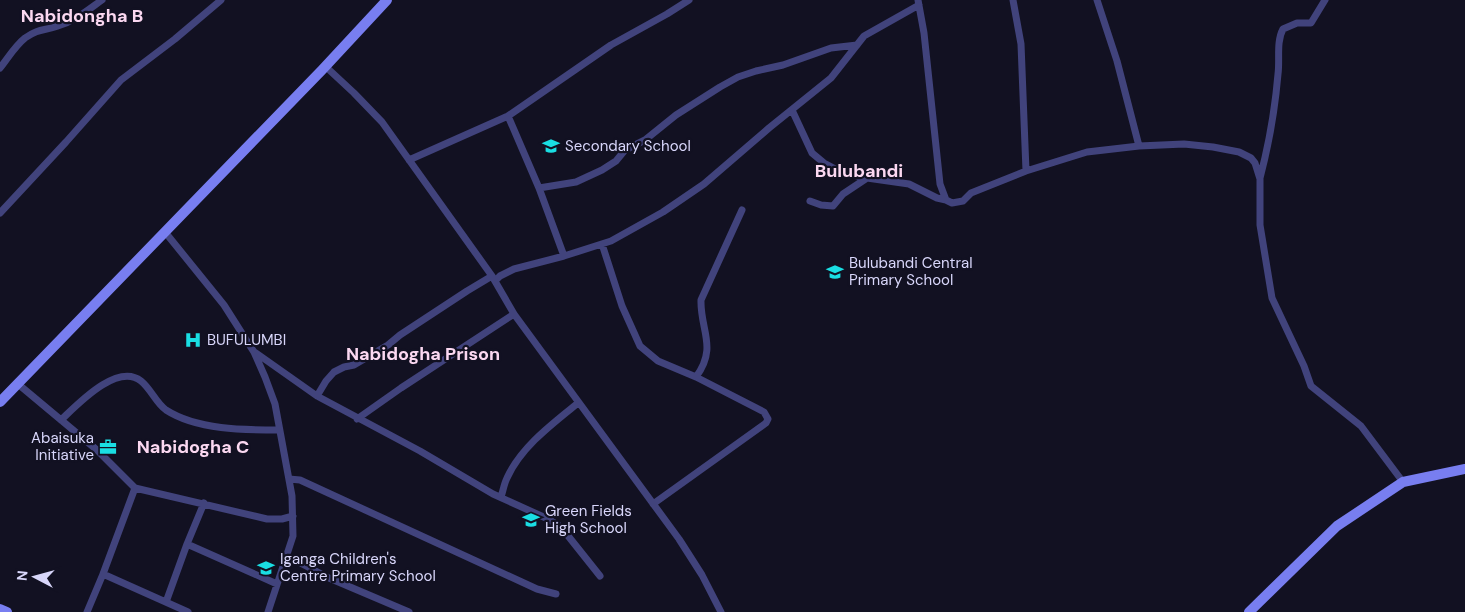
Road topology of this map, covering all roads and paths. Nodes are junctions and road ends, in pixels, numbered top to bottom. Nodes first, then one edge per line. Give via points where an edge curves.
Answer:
1 (102, 0) edge
2 (220, 0) edge
3 (387, 0) edge
4 (689, 0) edge
5 (1013, 0) edge
6 (1097, 0) edge
7 (1325, 0) edge
8 (918, 2) edge
9 (857, 45) junction
10 (325, 66) junction
11 (0, 68) edge
12 (792, 110) junction
13 (508, 116) junction
14 (1139, 146) junction
15 (409, 160) junction
16 (1026, 171) junction
17 (867, 178) junction
18 (1260, 179) junction
19 (539, 188) junction
20 (810, 200) dead end
21 (946, 200) junction
22 (742, 210) dead end
23 (0, 212) edge
24 (165, 232) junction
25 (602, 244) junction
26 (564, 256) junction
27 (493, 279) junction
28 (514, 314) junction
29 (254, 352) junction
30 (696, 377) junction
31 (18, 384) junction
32 (317, 396) junction
33 (0, 402) edge
34 (578, 403) junction
35 (358, 418) junction
36 (61, 420) junction
37 (279, 430) junction
38 (1465, 468) edge
39 (289, 479) junction
40 (1403, 482) junction
41 (135, 488) junction
42 (501, 497) junction
43 (204, 503) junction
44 (653, 504) junction
45 (293, 516) junction
46 (187, 544) junction
47 (287, 556) junction
48 (104, 574) junction
49 (600, 576) dead end
50 (277, 584) junction
51 (556, 594) dead end
52 (166, 602) junction
53 (0, 609) edge
54 (7, 612) edge
55 (87, 612) edge
56 (188, 612) edge
57 (268, 612) edge
58 (409, 612) edge
59 (721, 612) edge
60 (1249, 612) edge

1 - 11 street via 77,18 57,27 40,29 26,38
2 - 23 street via 121,80
3 - 10 main road
4 - 13 street via 612,45
5 - 16 street via 1021,44
6 - 14 street
7 - 18 street via 1311,23 1283,29 1280,35 1268,147
8 - 9 street via 869,33
8 - 21 street via 940,184
9 - 12 street via 831,78
9 - 19 street via 831,48 738,77 625,150 602,170 576,182
10 - 15 street via 382,122
10 - 24 main road
12 - 17 street via 812,154 843,173
12 - 25 street via 704,184 663,212
13 - 15 street
13 - 19 street
14 - 16 street via 1086,152
14 - 18 street via 1184,144 1238,152 1251,158
15 - 27 street
16 - 21 street via 971,193 964,201 952,203
17 - 20 street via 843,194 833,206
17 - 21 street via 909,184
18 - 40 street via 1260,225 1272,298 1311,386 1361,426
19 - 26 street
22 - 30 street via 700,300 708,340 704,363
24 - 29 street via 224,305
24 - 31 main road
25 - 26 street
25 - 30 street via 622,306 640,346 658,360
26 - 27 street via 514,269
27 - 28 street
27 - 32 street via 466,291 354,365 334,372
28 - 34 street
28 - 35 street
29 - 32 street
29 - 37 street via 275,404
30 - 44 street via 764,412 768,419
31 - 33 main road
31 - 36 street
32 - 35 street
34 - 42 street via 549,426 525,452 506,480
34 - 44 street
35 - 42 street
36 - 37 street via 79,402 111,379 126,377 141,381 166,410 184,418 237,430
36 - 41 street
37 - 39 street
38 - 40 main road
39 - 45 street
39 - 51 street via 300,480 528,585
40 - 60 main road via 1337,526
41 - 43 street
41 - 48 street
42 - 49 street via 561,527
43 - 45 street via 267,519
43 - 46 street
44 - 59 street via 702,575
45 - 47 street via 293,536
46 - 50 street
46 - 52 street
47 - 50 street
47 - 58 street
48 - 52 street
48 - 55 street
50 - 57 street
52 - 56 street
53 - 54 main road

